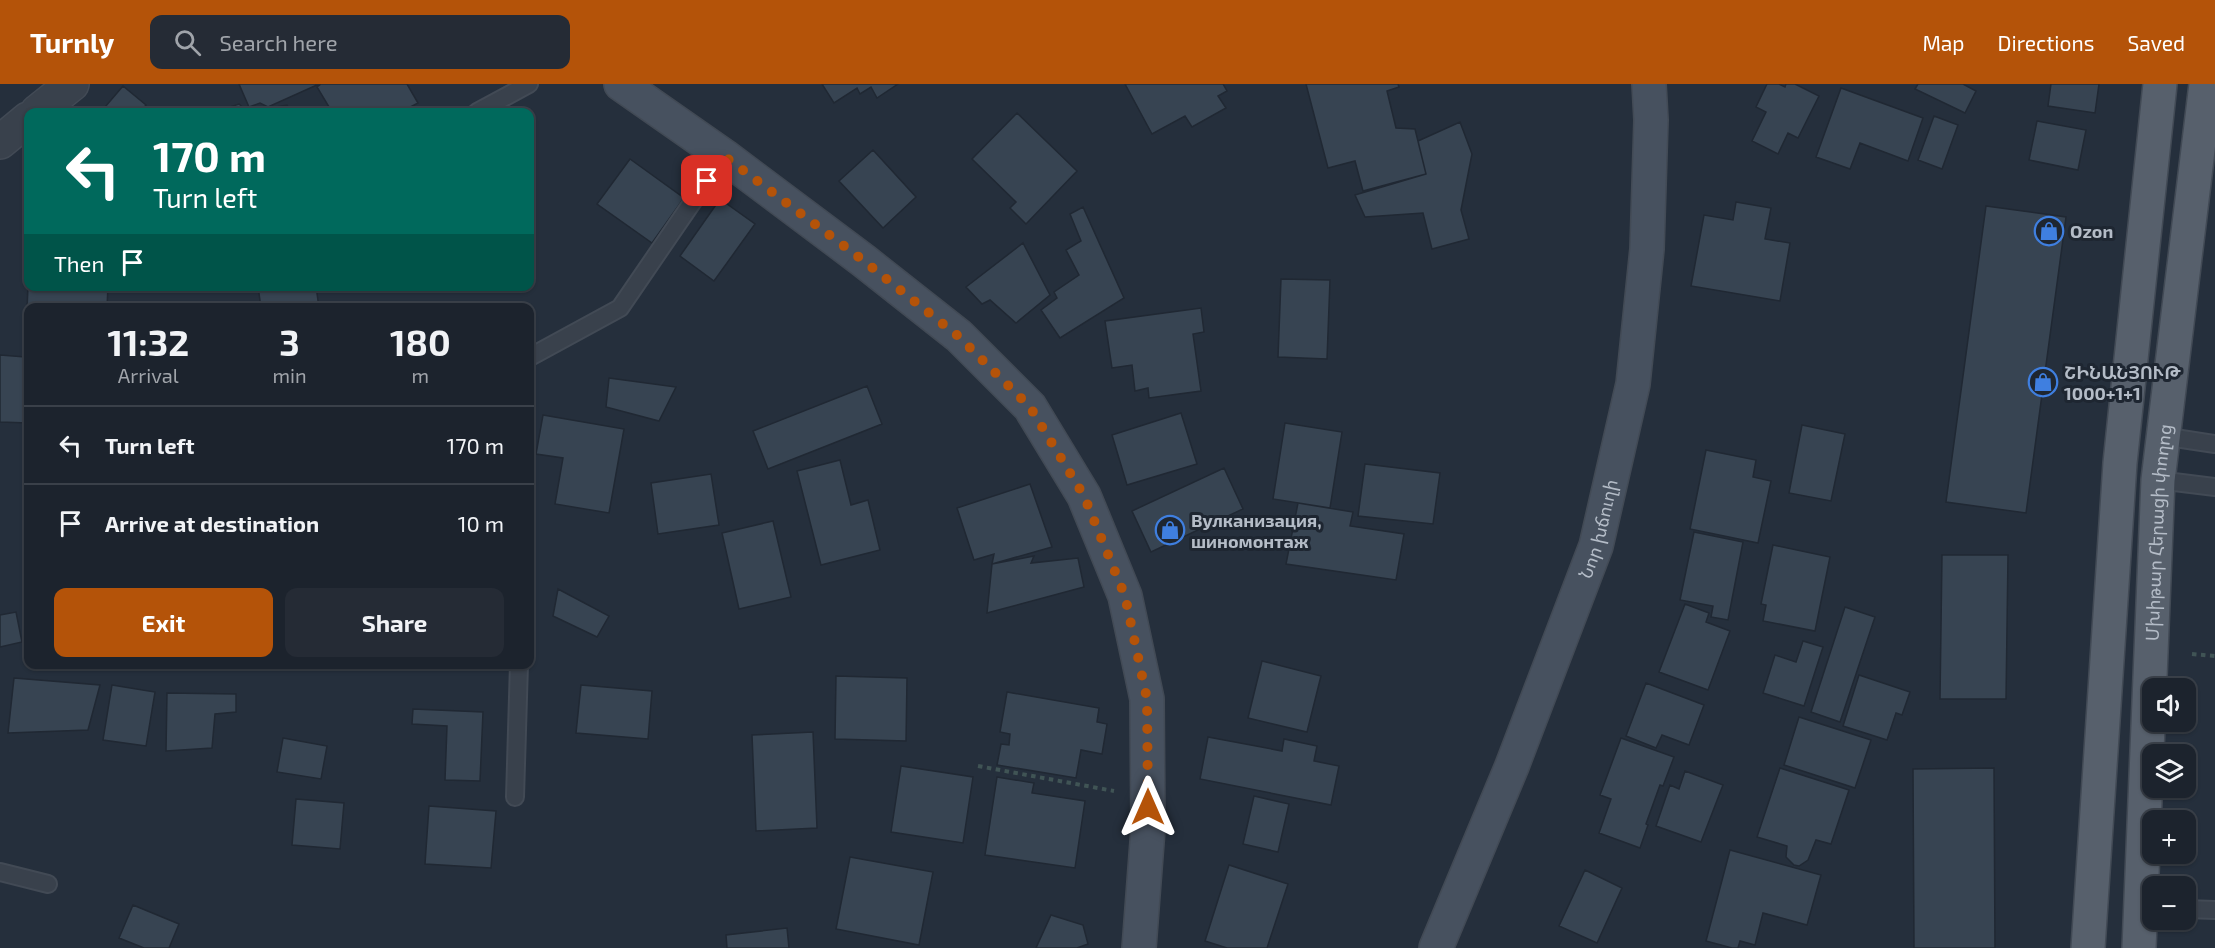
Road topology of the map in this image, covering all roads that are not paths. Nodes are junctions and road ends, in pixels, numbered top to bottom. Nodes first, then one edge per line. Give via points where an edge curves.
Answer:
1 (72, 84) edge
2 (529, 84) edge
3 (621, 84) edge
4 (1649, 84) edge
5 (2160, 84) edge
6 (2206, 84) edge
7 (42, 108) edge
8 (484, 108) edge
9 (24, 122) edge
10 (0, 142) edge
11 (724, 156) junction
12 (534, 355) edge
13 (2162, 436) junction
14 (2215, 444) edge
15 (2158, 480) junction
16 (2215, 488) edge
17 (519, 669) edge
18 (515, 796) dead end
19 (0, 872) edge
20 (2148, 876) edge
21 (48, 884) dead end
22 (2196, 909) edge
23 (2215, 910) edge
24 (2142, 930) edge
25 (1139, 948) edge
26 (1436, 948) edge
27 (2088, 948) edge
28 (2139, 948) edge

1 - 7 street
2 - 8 lane
3 - 11 main road
4 - 26 main road, Նոր խճուղի via 1647,249 1633,384 1596,546 1512,766
5 - 27 main road via 2120,463
6 - 13 main road, Մխիթար Հերացի փողոց
9 - 10 street
11 - 12 lane via 620,308
11 - 25 main road via 958,336 1030,407 1084,496 1125,596 1147,699 1148,829
13 - 14 lane
13 - 15 main road, Մխիթար Հերացի փողոց
15 - 16 lane
15 - 20 main road, Մխիթար Հերացի փողոց
17 - 18 lane
19 - 21 lane
22 - 23 lane
24 - 28 main road, Մխիթար Հերացի փողոց

